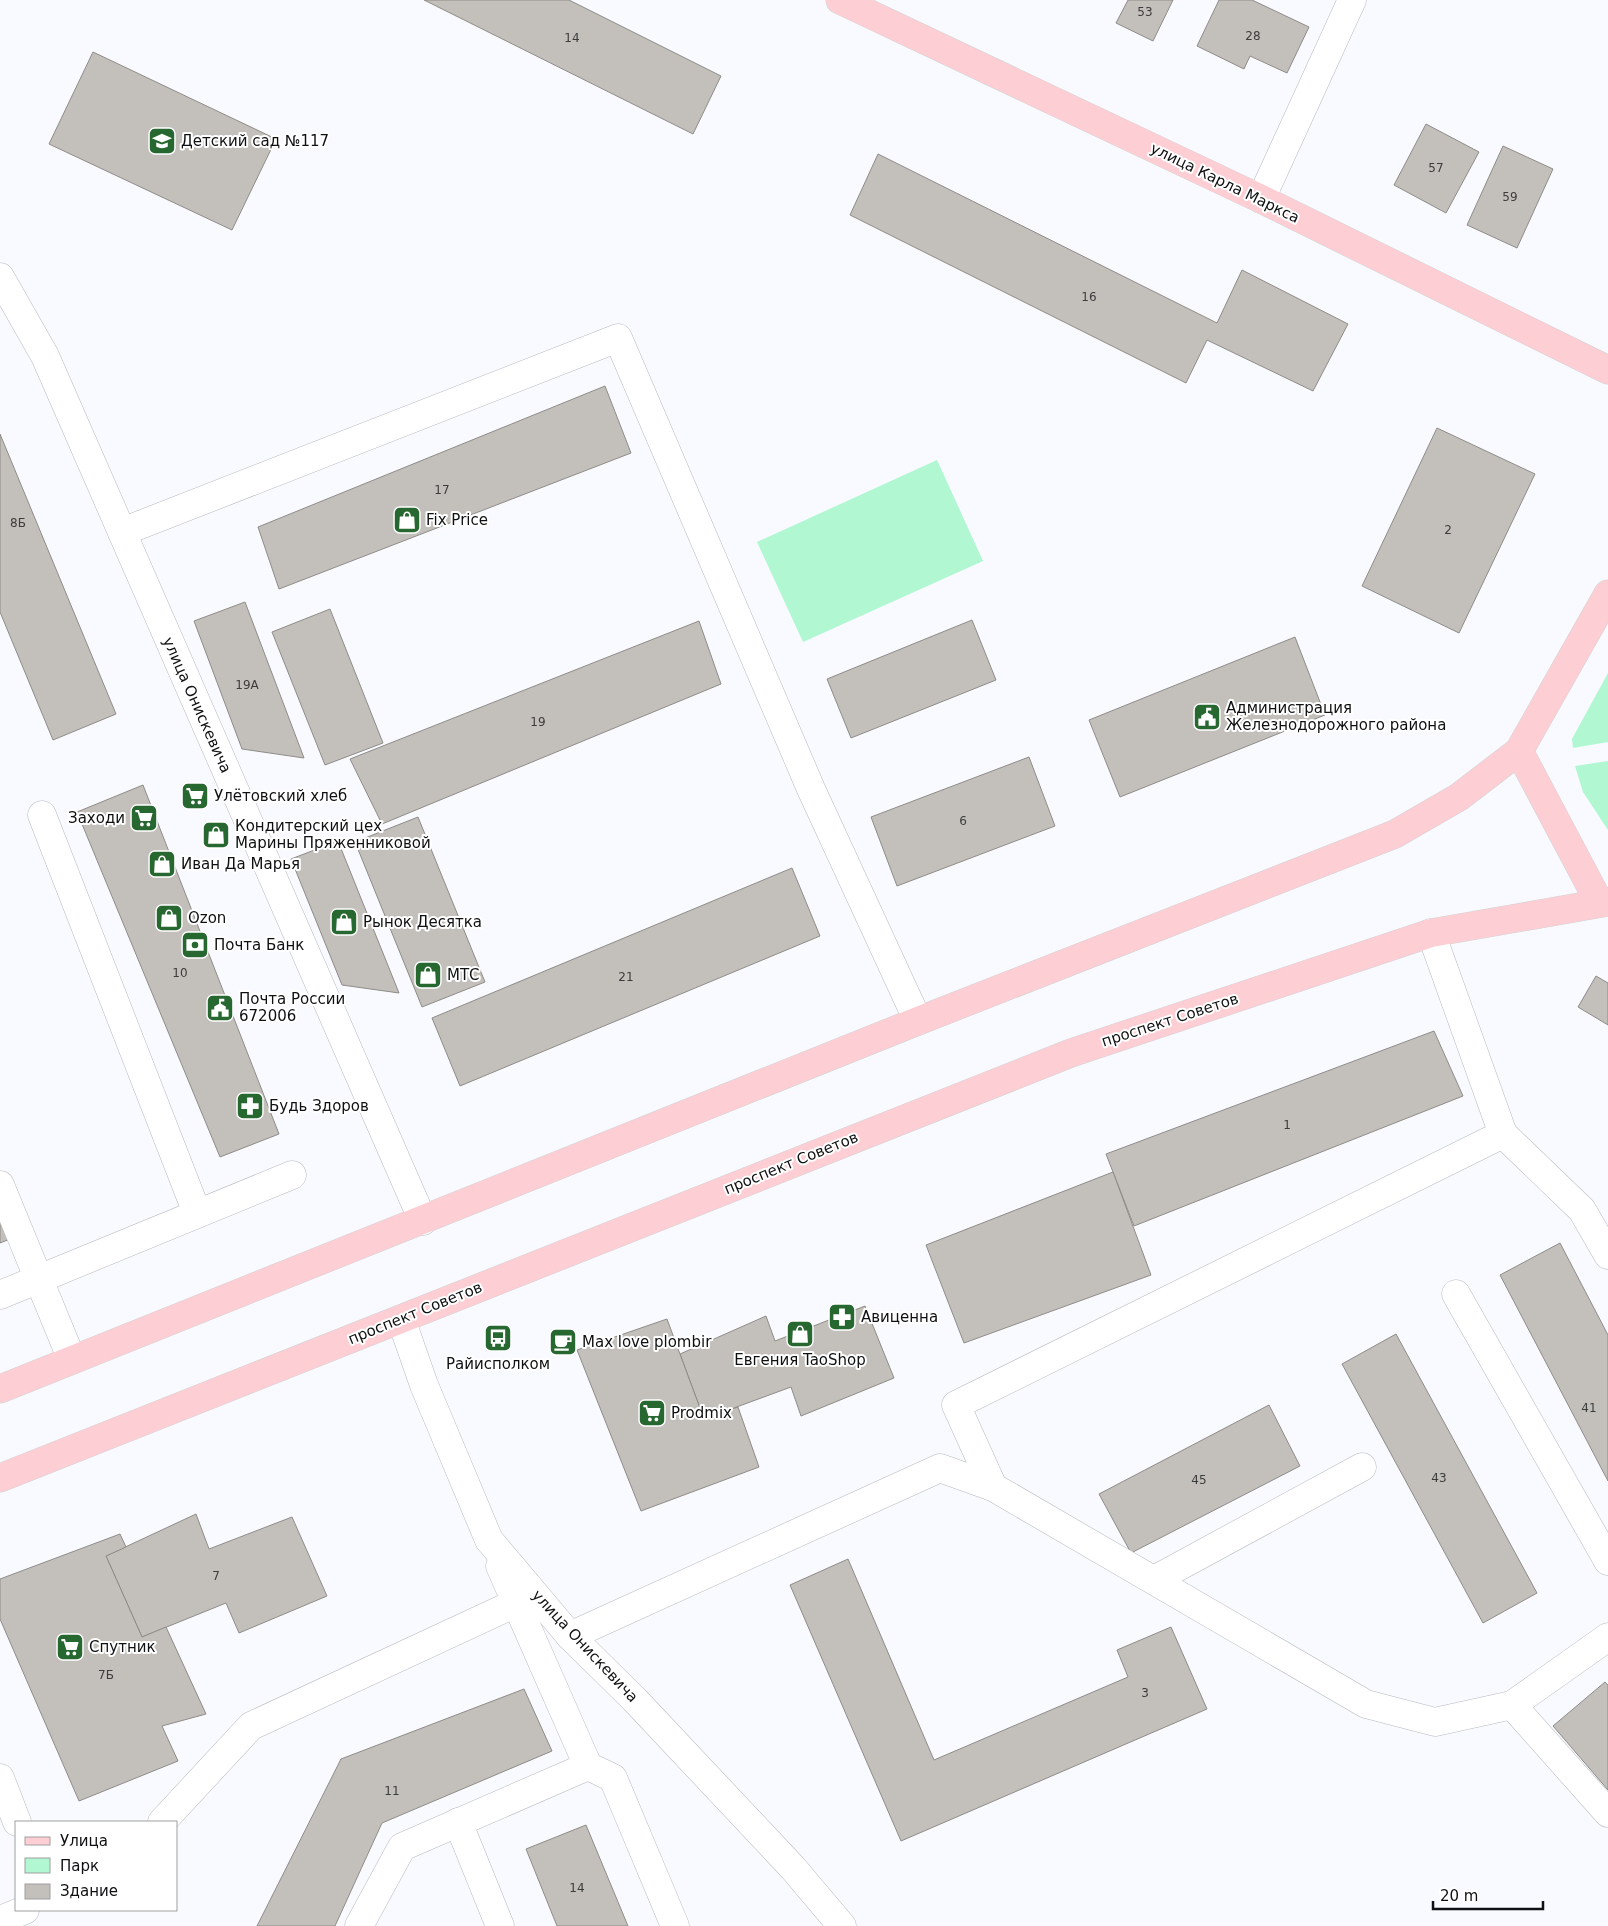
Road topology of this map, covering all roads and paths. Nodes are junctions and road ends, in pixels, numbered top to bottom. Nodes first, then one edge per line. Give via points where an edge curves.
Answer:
1 (840, 0) edge
2 (1352, 0) edge
3 (1261, 200) junction
4 (0, 277) edge
5 (1608, 370) edge
6 (122, 532) junction
7 (1608, 594) edge
8 (1519, 751) junction
9 (42, 815) dead end
10 (1604, 902) edge
11 (1431, 934) junction
12 (918, 1021) junction
13 (1502, 1134) junction
14 (292, 1174) dead end
15 (0, 1185) edge
16 (197, 1214) junction
17 (423, 1220) junction
18 (1608, 1255) edge
19 (38, 1279) junction
20 (1456, 1294) dead end
21 (0, 1295) edge
22 (401, 1320) junction
23 (72, 1360) junction
24 (0, 1389) edge
25 (1362, 1467) dead end
26 (0, 1478) edge
27 (993, 1487) junction
28 (489, 1540) junction
29 (1608, 1562) edge
30 (1154, 1580) junction
31 (516, 1603) junction
32 (570, 1636) junction
33 (1608, 1637) edge
34 (1512, 1704) junction
35 (588, 1766) junction
36 (0, 1778) edge
37 (1608, 1813) edge
38 (17, 1821) edge
39 (163, 1821) edge
40 (458, 1822) junction
41 (22, 1911) edge
42 (42, 1911) edge
43 (0, 1920) edge
44 (35, 1926) edge
45 (359, 1926) edge
46 (500, 1926) edge
47 (675, 1926) edge
48 (842, 1926) edge

1 - 3 main road, улица Карла Маркса
2 - 3 street
3 - 5 main road, улица Карла Маркса
4 - 6 street, улица Онискевича via 45,356
6 - 12 street via 618,338 811,789
6 - 17 street, улица Онискевича
7 - 8 main road
8 - 10 main road
8 - 12 main road via 1459,797 1395,834
9 - 16 street
10 - 11 main road, проспект Советов
11 - 13 street
11 - 22 main road, проспект Советов via 1072,1052
12 - 17 main road
13 - 18 street via 1582,1210
13 - 27 street via 956,1406
14 - 16 street
15 - 19 street
16 - 19 street
17 - 23 main road
19 - 21 street
19 - 23 street
20 - 29 street
22 - 26 main road, проспект Советов
22 - 28 street, улица Онискевича via 424,1385
23 - 24 main road
25 - 30 street
27 - 30 street
27 - 32 street via 940,1468
28 - 31 street
28 - 32 street, улица Онискевича
30 - 34 street via 1366,1704 1436,1722
31 - 35 street
31 - 39 street via 251,1726
32 - 48 street, улица Онискевича via 779,1853
33 - 34 street
34 - 37 street
35 - 40 street
35 - 47 street via 613,1778
36 - 38 street
40 - 45 street via 402,1846
40 - 46 street
41 - 43 street
42 - 44 street

